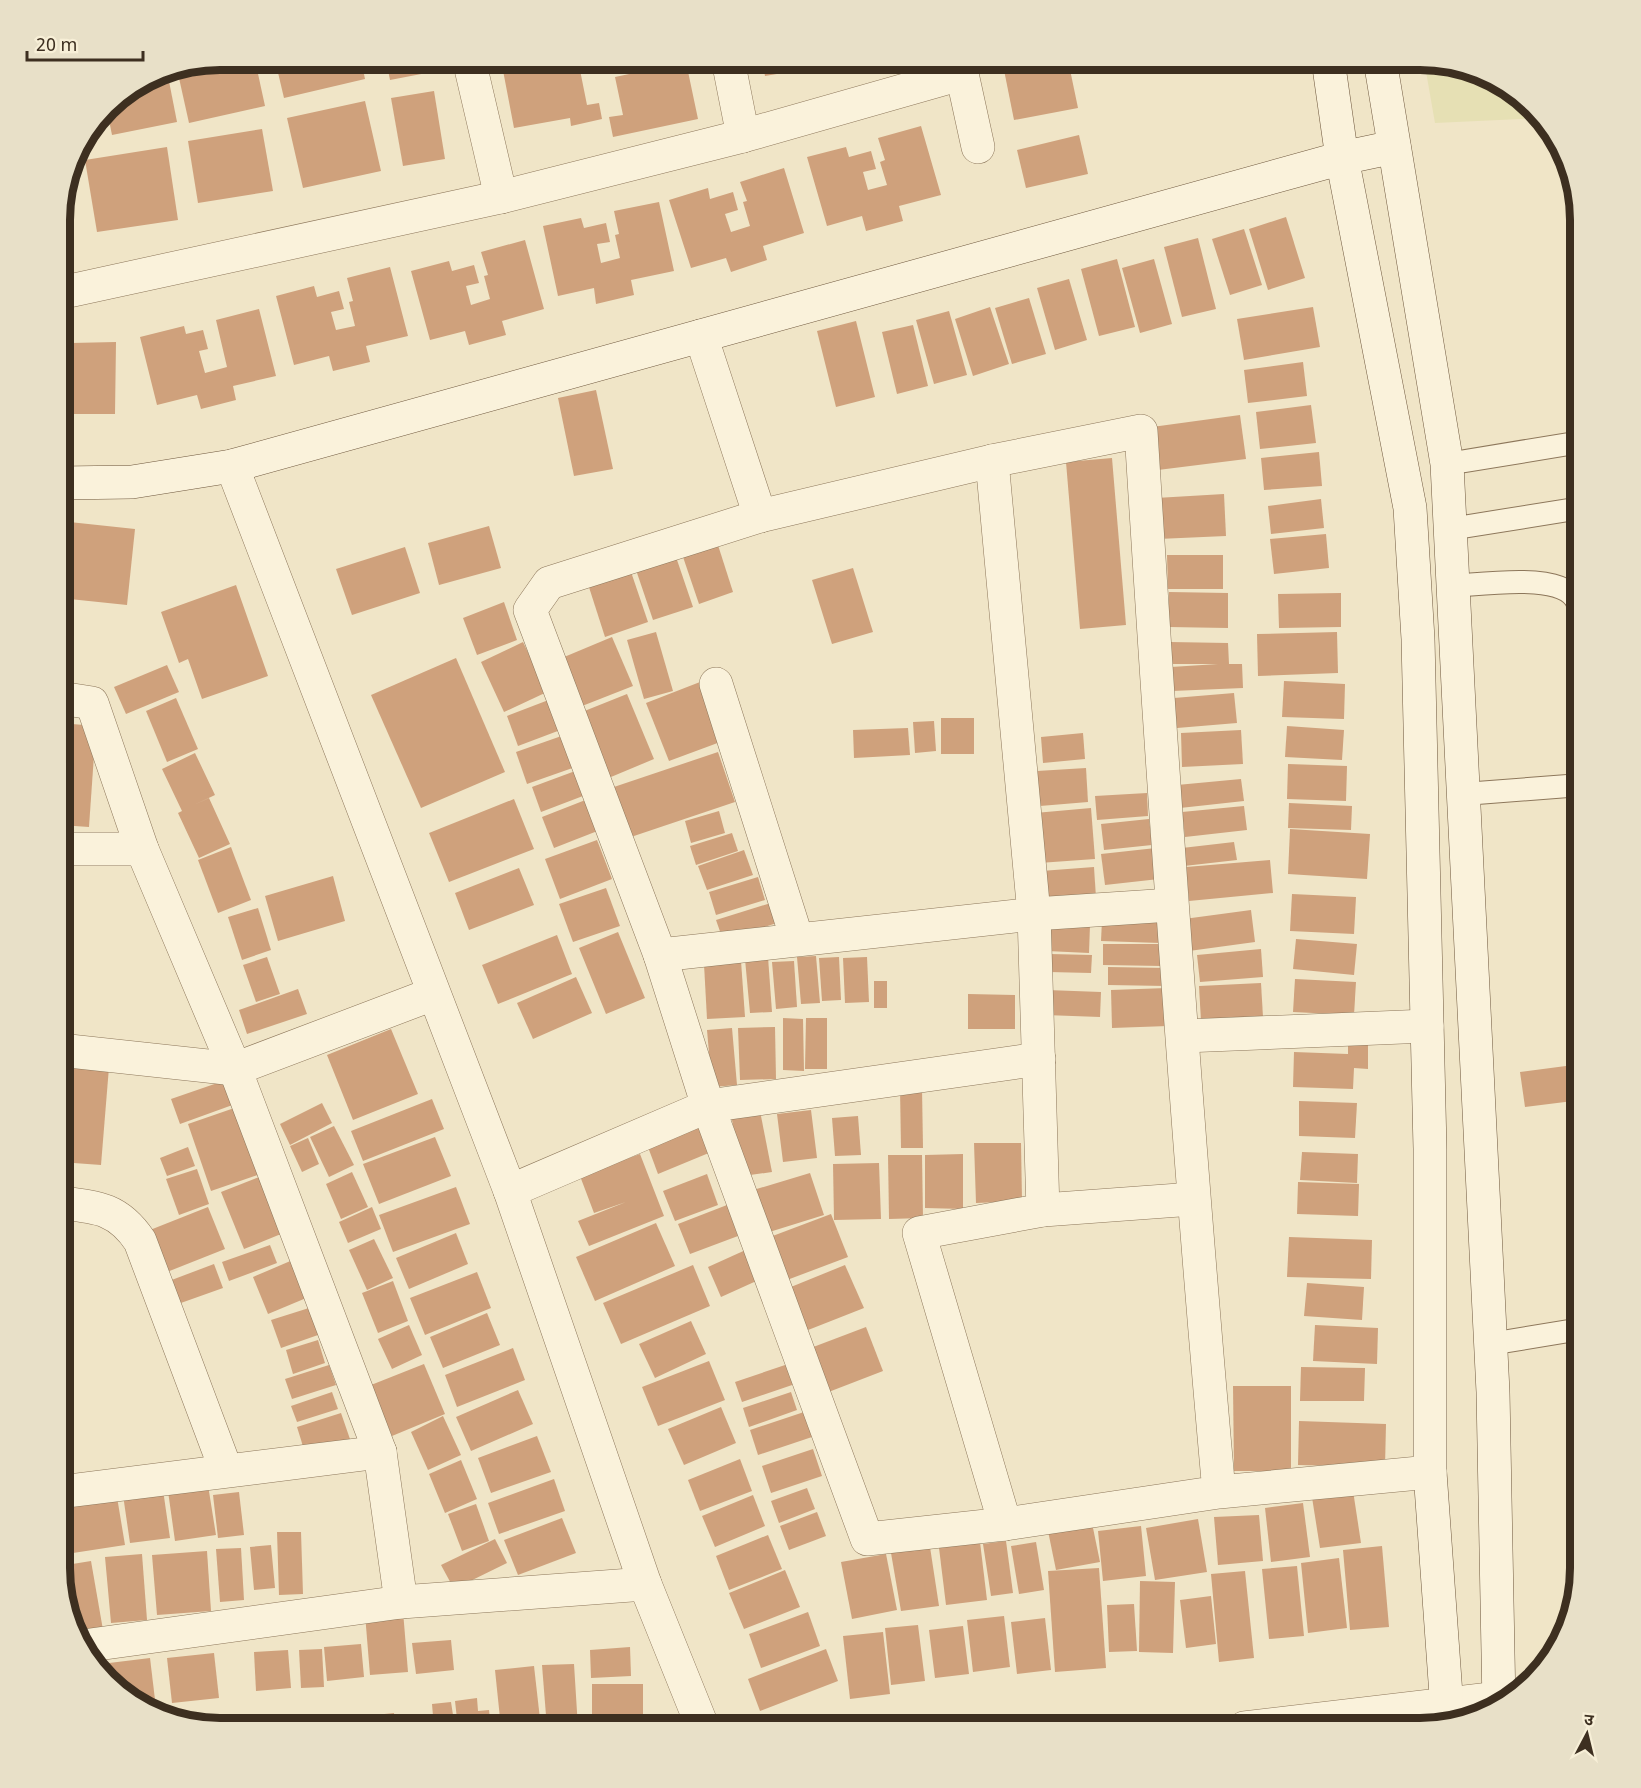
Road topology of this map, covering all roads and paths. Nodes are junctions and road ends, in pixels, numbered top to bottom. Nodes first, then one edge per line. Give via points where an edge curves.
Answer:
1 (472, 71) edge
2 (730, 71) edge
3 (947, 71) edge
4 (961, 71) edge
5 (1330, 71) edge
6 (1382, 71) edge
7 (743, 136) junction
8 (978, 147) dead end
9 (1394, 147) junction
10 (1342, 158) junction
11 (501, 197) junction
12 (71, 291) edge
13 (701, 336) junction
14 (1570, 444) edge
15 (992, 461) junction
16 (1447, 464) junction
17 (232, 466) junction
18 (71, 483) edge
19 (1570, 510) edge
20 (760, 516) junction
21 (1450, 529) junction
22 (1452, 586) junction
23 (1570, 591) edge
24 (716, 684) dead end
25 (71, 700) edge
26 (1570, 786) edge
27 (1464, 794) junction
28 (71, 849) edge
29 (142, 849) junction
30 (1171, 905) junction
31 (1034, 914) junction
32 (797, 939) junction
33 (660, 955) junction
34 (433, 994) junction
35 (1427, 1026) junction
36 (1184, 1036) junction
37 (70, 1051) edge
38 (1039, 1059) junction
39 (235, 1069) junction
40 (708, 1106) junction
41 (510, 1191) junction
42 (1193, 1199) junction
43 (70, 1204) edge
44 (1043, 1210) junction
45 (1570, 1331) edge
46 (1490, 1344) junction
47 (380, 1452) junction
48 (226, 1470) junction
49 (1430, 1472) junction
50 (70, 1491) edge
51 (1219, 1492) junction
52 (1005, 1524) junction
53 (645, 1584) junction
54 (401, 1602) junction
55 (93, 1646) edge
56 (1499, 1695) edge
57 (1476, 1707) edge
58 (1448, 1714) edge
59 (699, 1718) edge
60 (1390, 1718) edge

1 - 11 street
2 - 7 street
3 - 7 street
4 - 8 street
5 - 10 street
6 - 9 street
7 - 11 street
9 - 10 street
9 - 16 street
10 - 13 street
10 - 35 street via 1410,508 1418,639
11 - 12 street
13 - 17 street
13 - 20 street
14 - 16 lane
15 - 20 street
15 - 30 street via 1141,431
15 - 31 street
16 - 21 street
17 - 18 street via 132,482
17 - 34 street
19 - 21 lane
20 - 33 street via 549,583 530,610
21 - 22 street
22 - 23 lane via 1539,583
22 - 27 street
24 - 32 street
25 - 29 street via 92,703
26 - 27 lane
27 - 46 street
28 - 29 street
29 - 39 street
30 - 31 street
30 - 36 street
31 - 32 street
31 - 38 street
32 - 33 street
33 - 40 street
34 - 39 street
34 - 41 street
35 - 36 street
35 - 49 street
36 - 42 street
37 - 39 street
38 - 40 street
38 - 44 street
39 - 47 street
40 - 41 street
40 - 52 street via 867,1539
41 - 53 street
42 - 44 street
42 - 51 street
43 - 48 street via 96,1207 118,1216 140,1241
44 - 52 street via 919,1233
45 - 46 lane
46 - 56 street
47 - 48 street
47 - 54 street
48 - 50 street
49 - 51 street
49 - 58 street
51 - 52 street
53 - 54 street
53 - 59 street
54 - 55 street
57 - 58 street
58 - 60 street

